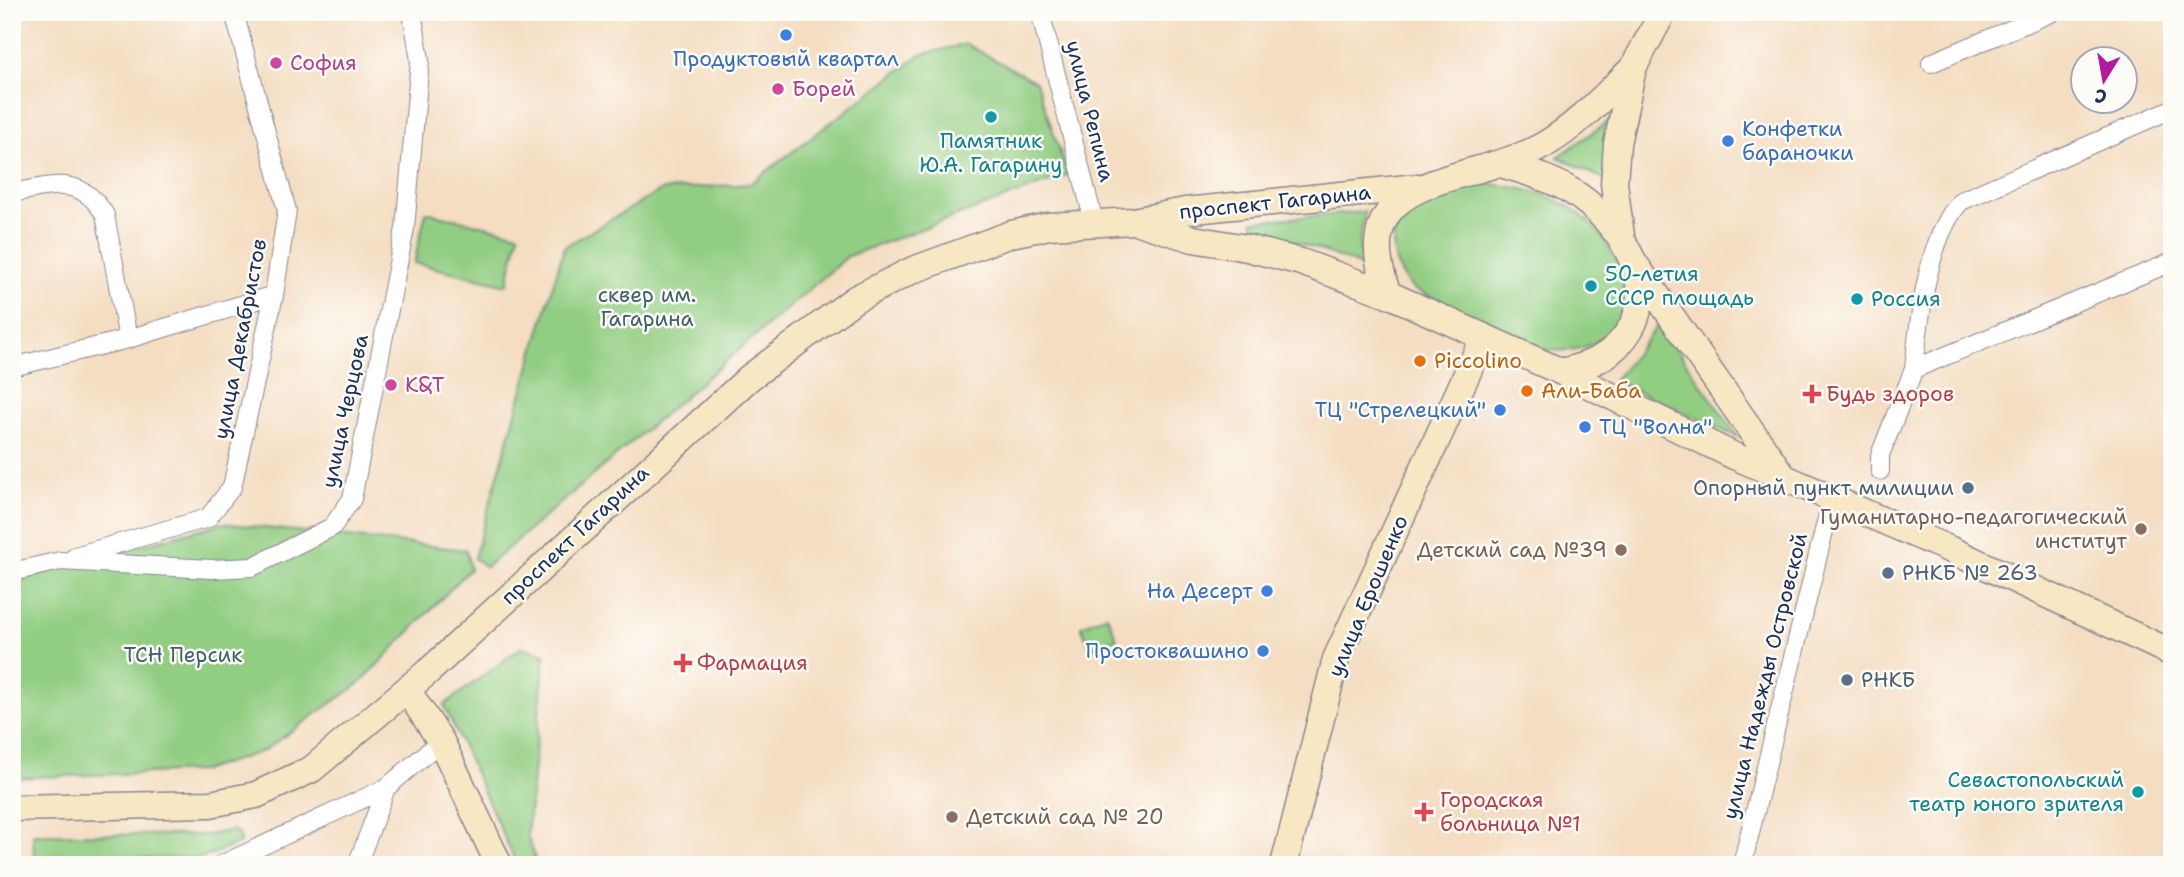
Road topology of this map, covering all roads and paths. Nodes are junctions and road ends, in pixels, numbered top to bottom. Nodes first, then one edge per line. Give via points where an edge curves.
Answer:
1 (234, 12) edge
2 (412, 12) edge
3 (1040, 12) edge
4 (1663, 12) edge
5 (2053, 12) edge
6 (1931, 64) dead end
7 (1633, 68) junction
8 (2172, 109) edge
9 (1501, 164) junction
10 (1418, 187) junction
11 (12, 193) edge
12 (1133, 221) junction
13 (1094, 222) junction
14 (1622, 236) junction
15 (2172, 262) edge
16 (1636, 266) junction
17 (1388, 294) junction
18 (274, 295) junction
19 (128, 338) junction
20 (1483, 339) junction
21 (12, 367) edge
22 (1914, 369) junction
23 (1562, 372) junction
24 (1880, 471) dead end
25 (1782, 475) junction
26 (1832, 498) junction
27 (60, 561) junction
28 (12, 572) edge
29 (2172, 653) edge
30 (407, 690) junction
31 (440, 741) junction
32 (386, 788) junction
33 (12, 808) edge
34 (221, 865) edge
35 (357, 865) edge
36 (499, 865) edge
37 (1284, 865) edge
38 (1742, 865) edge

1 - 18 street, улица Декабристов via 287,211
2 - 27 street, улица Черцова via 420,60 405,228 352,499 332,527 252,567
3 - 13 street, улица Репина
4 - 7 main road
5 - 6 street
7 - 9 main road via 1574,125 1543,146
7 - 14 main road via 1614,183
8 - 22 street via 1961,201 1949,214 1921,303
9 - 10 main road
9 - 14 main road via 1541,176 1578,195
10 - 12 main road, проспект Гагарина via 1185,211
10 - 17 main road via 1393,206 1379,234 1377,265
11 - 19 street via 71,186 97,202 105,215
12 - 13 main road, проспект Гагарина
12 - 17 main road, проспект Гагарина via 1301,262
13 - 30 main road, проспект Гагарина via 1011,234 914,270 855,299 749,378
14 - 16 main road
15 - 22 street
16 - 23 main road via 1638,305 1623,339 1592,363
16 - 25 main road
17 - 20 main road
18 - 19 street
18 - 27 street, улица Декабристов via 232,487 208,518
19 - 21 street
20 - 23 main road
20 - 37 main road, улица Ерошенко via 1336,659
22 - 24 street via 1880,455
23 - 25 main road
25 - 26 main road
26 - 29 main road
26 - 38 street, улица Надежды Островской
27 - 28 street, улица Черцова
30 - 31 main road
30 - 33 main road, проспект Гагарина via 312,769 256,795 210,804
31 - 32 street
31 - 36 main road
32 - 34 street
32 - 35 street

